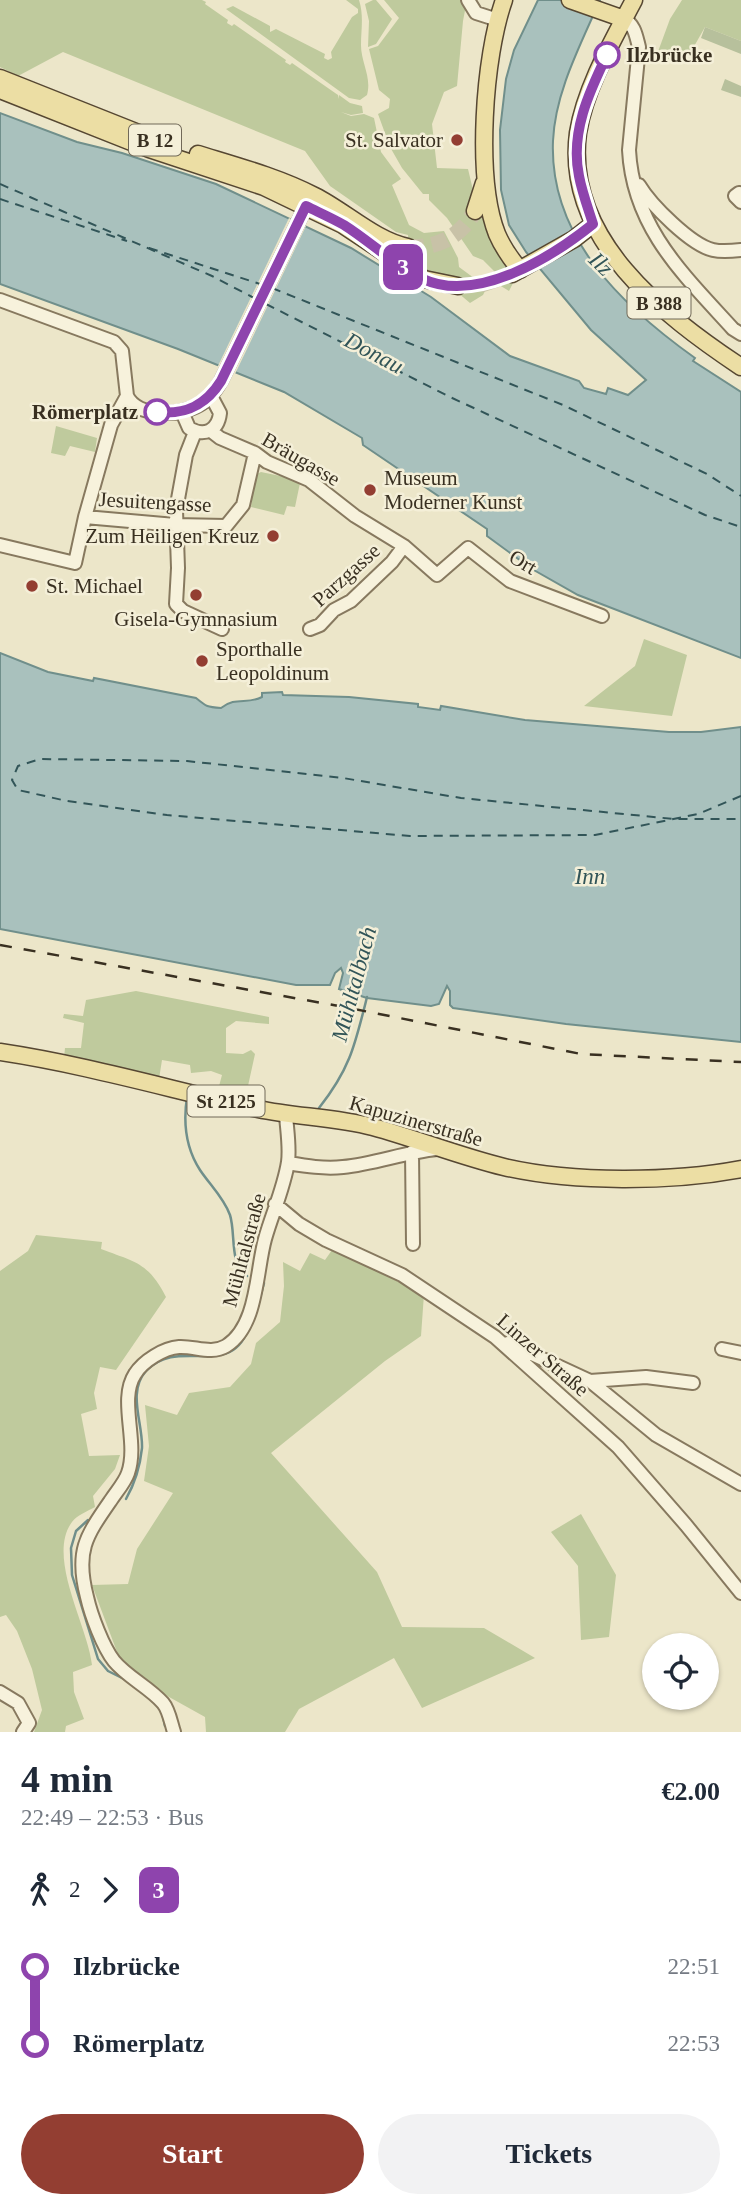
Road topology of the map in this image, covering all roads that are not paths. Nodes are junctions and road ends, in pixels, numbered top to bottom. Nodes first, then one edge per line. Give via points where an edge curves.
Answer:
1 (468, 0) edge
2 (504, 0) edge
3 (570, 0) edge
4 (634, 0) edge
5 (624, 19) junction
6 (498, 20) junction
7 (0, 78) edge
8 (0, 90) edge
9 (633, 176) junction
10 (484, 181) junction
11 (309, 200) junction
12 (475, 211) tunnel mouth
13 (593, 224) junction
14 (408, 247) tunnel mouth
15 (741, 250) edge
16 (458, 286) tunnel mouth
17 (0, 300) edge
18 (741, 334) edge
19 (741, 366) edge
20 (127, 396) junction
21 (211, 396) junction
22 (182, 412) junction
23 (211, 431) junction
24 (195, 432) junction
25 (255, 453) junction
26 (85, 517) junction
27 (175, 525) junction
28 (0, 545) edge
29 (404, 546) junction
30 (437, 575) joint
31 (602, 616) dead end
32 (222, 629) dead end
33 (310, 629) dead end
34 (0, 1052) edge
35 (286, 1115) junction
36 (438, 1149) junction
37 (412, 1152) junction
38 (288, 1163) junction
39 (741, 1169) edge
40 (275, 1204) junction
41 (413, 1244) dead end
42 (495, 1337) junction
43 (722, 1349) dead end
44 (741, 1353) edge
45 (590, 1381) junction
46 (693, 1383) dead end
47 (741, 1484) edge
48 (741, 1592) edge
49 (0, 1692) edge
50 (23, 1732) edge
51 (174, 1732) edge

1 - 6 street via 476,13
2 - 6 main road
3 - 5 main road
4 - 5 main road
5 - 9 street via 636,32 639,47 629,150
5 - 13 main road via 585,103 579,133 579,175
6 - 10 main road via 486,115
7 - 11 main road, B 12 via 153,139 261,174
8 - 11 main road, B 12 via 149,149
9 - 15 street via 651,203 701,245 714,251
9 - 18 street via 641,208 679,271
10 - 12 main road
10 - 13 main road via 497,233 519,270
11 - 14 main road, B 12 via 349,215 382,238
11 - 16 main road, B 12 via 424,279
11 - 21 street
13 - 19 main road, B 388 via 635,282
17 - 20 street via 114,342 122,351
20 - 22 street via 135,407
20 - 26 street via 111,425
21 - 22 street
21 - 23 street via 220,413
22 - 24 street
23 - 24 street
23 - 25 street, Bräugasse
24 - 27 street via 186,455
25 - 27 street, Jesuitengasse via 243,505 230,523
25 - 29 street, Bräugasse via 309,480
26 - 27 street, Jesuitengasse
26 - 28 street via 75,563
27 - 32 street via 176,604
29 - 30 street, Bräugasse
29 - 33 street, Parzgasse via 351,601
30 - 31 street, Ort via 468,548 510,581
34 - 35 main road, Kapuzinerstraße / St 2125
35 - 36 main road, Kapuzinerstraße / St 2125 via 345,1120
35 - 38 street, Mühltalstraße
36 - 37 street
36 - 39 main road, Kapuzinerstraße / St 2125 via 508,1168 582,1176 679,1177
37 - 38 street via 345,1167
37 - 41 street
38 - 40 street, Mühltalstraße
40 - 42 street, Linzer Straße via 326,1240 402,1275
40 - 51 street, Mühltalstraße via 257,1286 235,1338 218,1350 178,1347 163,1351 135,1373 128,1403 132,1456 128,1475 83,1547 87,1598 100,1634 114,1661 164,1704
42 - 45 street
42 - 48 street, Linzer Straße via 618,1447
43 - 44 street
45 - 46 street via 646,1377
45 - 47 street via 656,1435
49 - 50 street via 18,1703 29,1723

